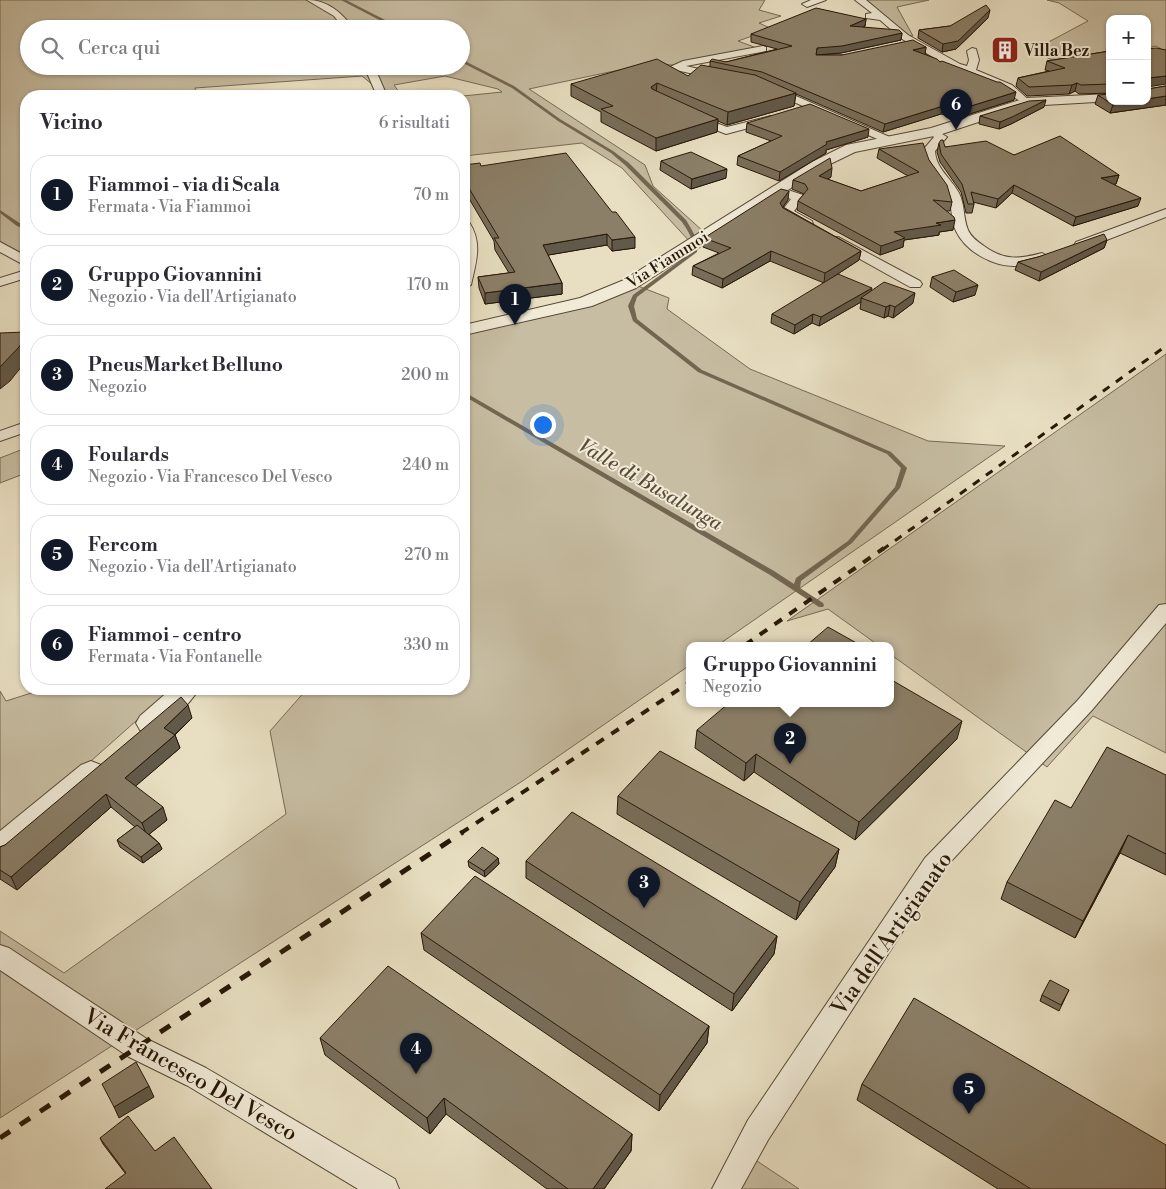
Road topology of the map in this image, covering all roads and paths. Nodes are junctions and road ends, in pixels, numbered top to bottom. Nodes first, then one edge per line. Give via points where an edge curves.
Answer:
1 (312, 0) edge
2 (821, 0) edge
3 (860, 0) edge
4 (807, 4) dead end
5 (869, 16) dead end
6 (883, 16) junction
7 (342, 20) edge
8 (914, 42) junction
9 (897, 44) edge
10 (763, 49) edge
11 (972, 51) dead end
12 (971, 71) junction
13 (373, 75) edge
14 (726, 77) edge
15 (762, 85) edge
16 (379, 90) edge
17 (1106, 98) edge
18 (1026, 102) junction
19 (810, 106) junction
20 (681, 112) edge
21 (934, 132) junction
22 (888, 140) junction
23 (776, 190) junction
24 (1166, 213) edge
25 (470, 233) edge
26 (0, 246) edge
27 (1068, 248) edge
28 (1050, 254) edge
29 (470, 256) edge
30 (20, 258) edge
31 (20, 276) edge
32 (0, 282) edge
33 (915, 284) dead end
34 (470, 327) edge
35 (20, 429) edge
36 (0, 436) edge
37 (1166, 610) edge
38 (180, 695) edge
39 (129, 741) edge
40 (107, 759) edge
41 (0, 848) edge
42 (0, 956) edge
43 (385, 1189) edge
44 (726, 1189) edge

1 - 7 street
2 - 4 street
3 - 6 street
5 - 6 street
6 - 8 street
8 - 9 street
8 - 12 street
10 - 14 street via 675,67
11 - 12 street
12 - 18 street via 1008,87
13 - 16 street
15 - 19 street
17 - 18 street, Via Fiammoi
18 - 21 street, Via Fiammoi
19 - 20 street via 726,131
19 - 22 street
21 - 22 street, Via Fiammoi
21 - 28 street via 941,137 929,150 931,164 954,194 961,229 971,242 995,259 1008,263 1022,263
22 - 23 street, Via Fiammoi via 841,152
23 - 33 street via 799,198 787,212
23 - 34 street, Via Fiammoi via 643,277 601,297
24 - 27 street
25 - 29 street
26 - 30 street
31 - 32 street
35 - 36 street
37 - 44 street, Via dell'Artigianato via 1085,705 933,865 758,1130
38 - 39 street
40 - 41 street
42 - 43 street, Via Francesco Del Vesco via 138,1048 197,1077

